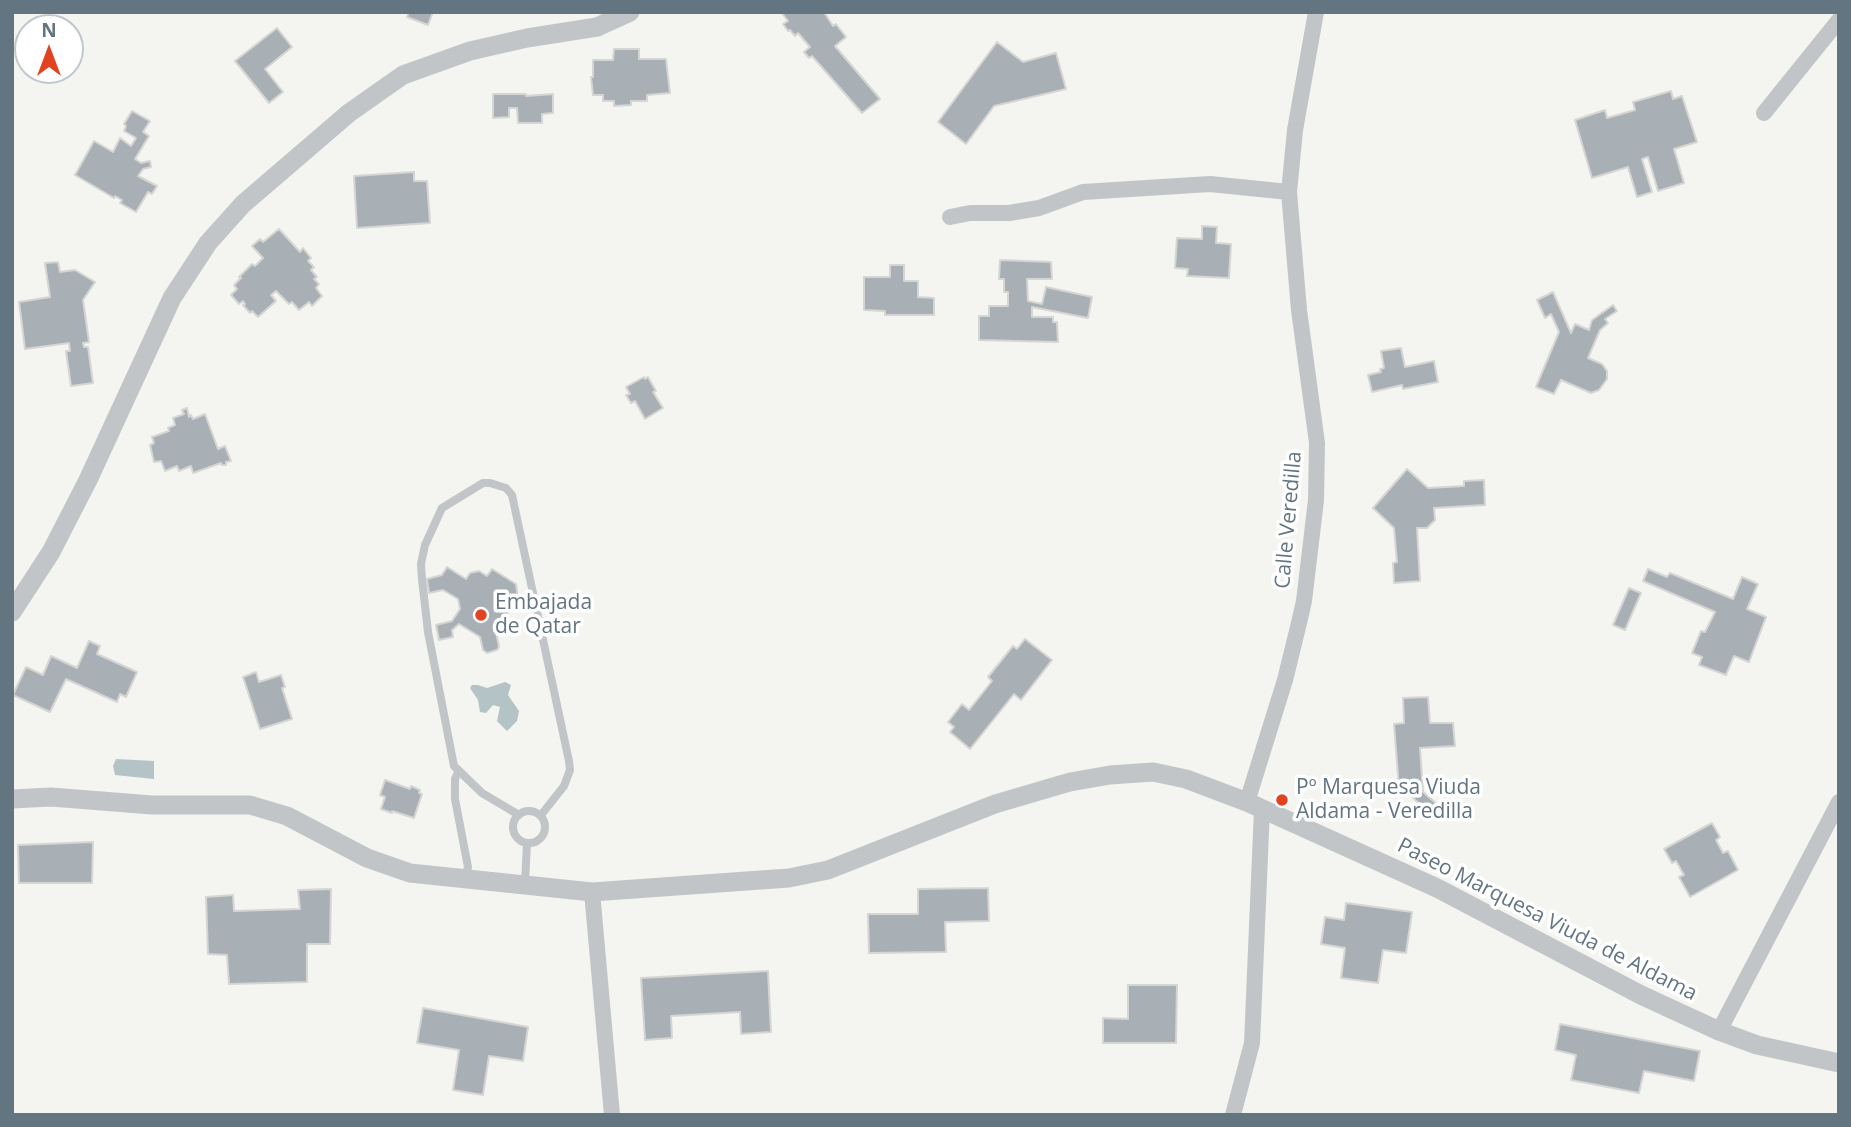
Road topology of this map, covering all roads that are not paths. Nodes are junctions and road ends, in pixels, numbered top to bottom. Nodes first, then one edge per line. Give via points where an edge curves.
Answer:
1 (630, 12) edge
2 (1316, 12) edge
3 (1839, 20) edge
4 (1764, 113) dead end
5 (1289, 192) junction
6 (950, 217) dead end
7 (12, 612) edge
8 (458, 772) junction
9 (12, 799) edge
10 (1839, 802) edge
11 (1254, 805) junction
12 (519, 815) junction
13 (541, 815) junction
14 (527, 843) junction
15 (464, 880) junction
16 (525, 886) junction
17 (592, 892) junction
18 (1719, 1031) junction
19 (1839, 1063) edge
20 (612, 1115) edge
21 (1233, 1115) edge

1 - 7 street via 597,27 470,51 403,75 349,113 243,204 208,243 172,298 88,480 51,552
2 - 5 street, Calle Veredilla
3 - 4 street
5 - 6 street via 1210,184 1083,192 1039,208
5 - 11 street, Calle Veredilla via 1317,443 1317,482 1304,601
8 - 12 lane
8 - 13 lane via 428,632 421,564 445,505 483,483 497,484 513,495 569,761 564,786
8 - 15 lane via 455,799 468,867
9 - 15 street, Paseo Marquesa Viuda de Aldama via 250,805 287,816 367,858 410,873
10 - 18 street
11 - 17 street, Paseo Marquesa Viuda de Aldama via 1186,779 1153,772 1110,775 995,804 828,870 789,878
11 - 18 street, Paseo Marquesa Viuda de Aldama via 1437,888
11 - 21 street, Calle Veredilla via 1252,1044
12 - 13 lane via 530,811
12 - 14 lane via 514,832
13 - 14 lane via 544,834
14 - 16 lane
15 - 16 street, Paseo Marquesa Viuda de Aldama
16 - 17 street, Paseo Marquesa Viuda de Aldama
17 - 20 street
18 - 19 street, Paseo Marquesa Viuda de Aldama via 1757,1045

